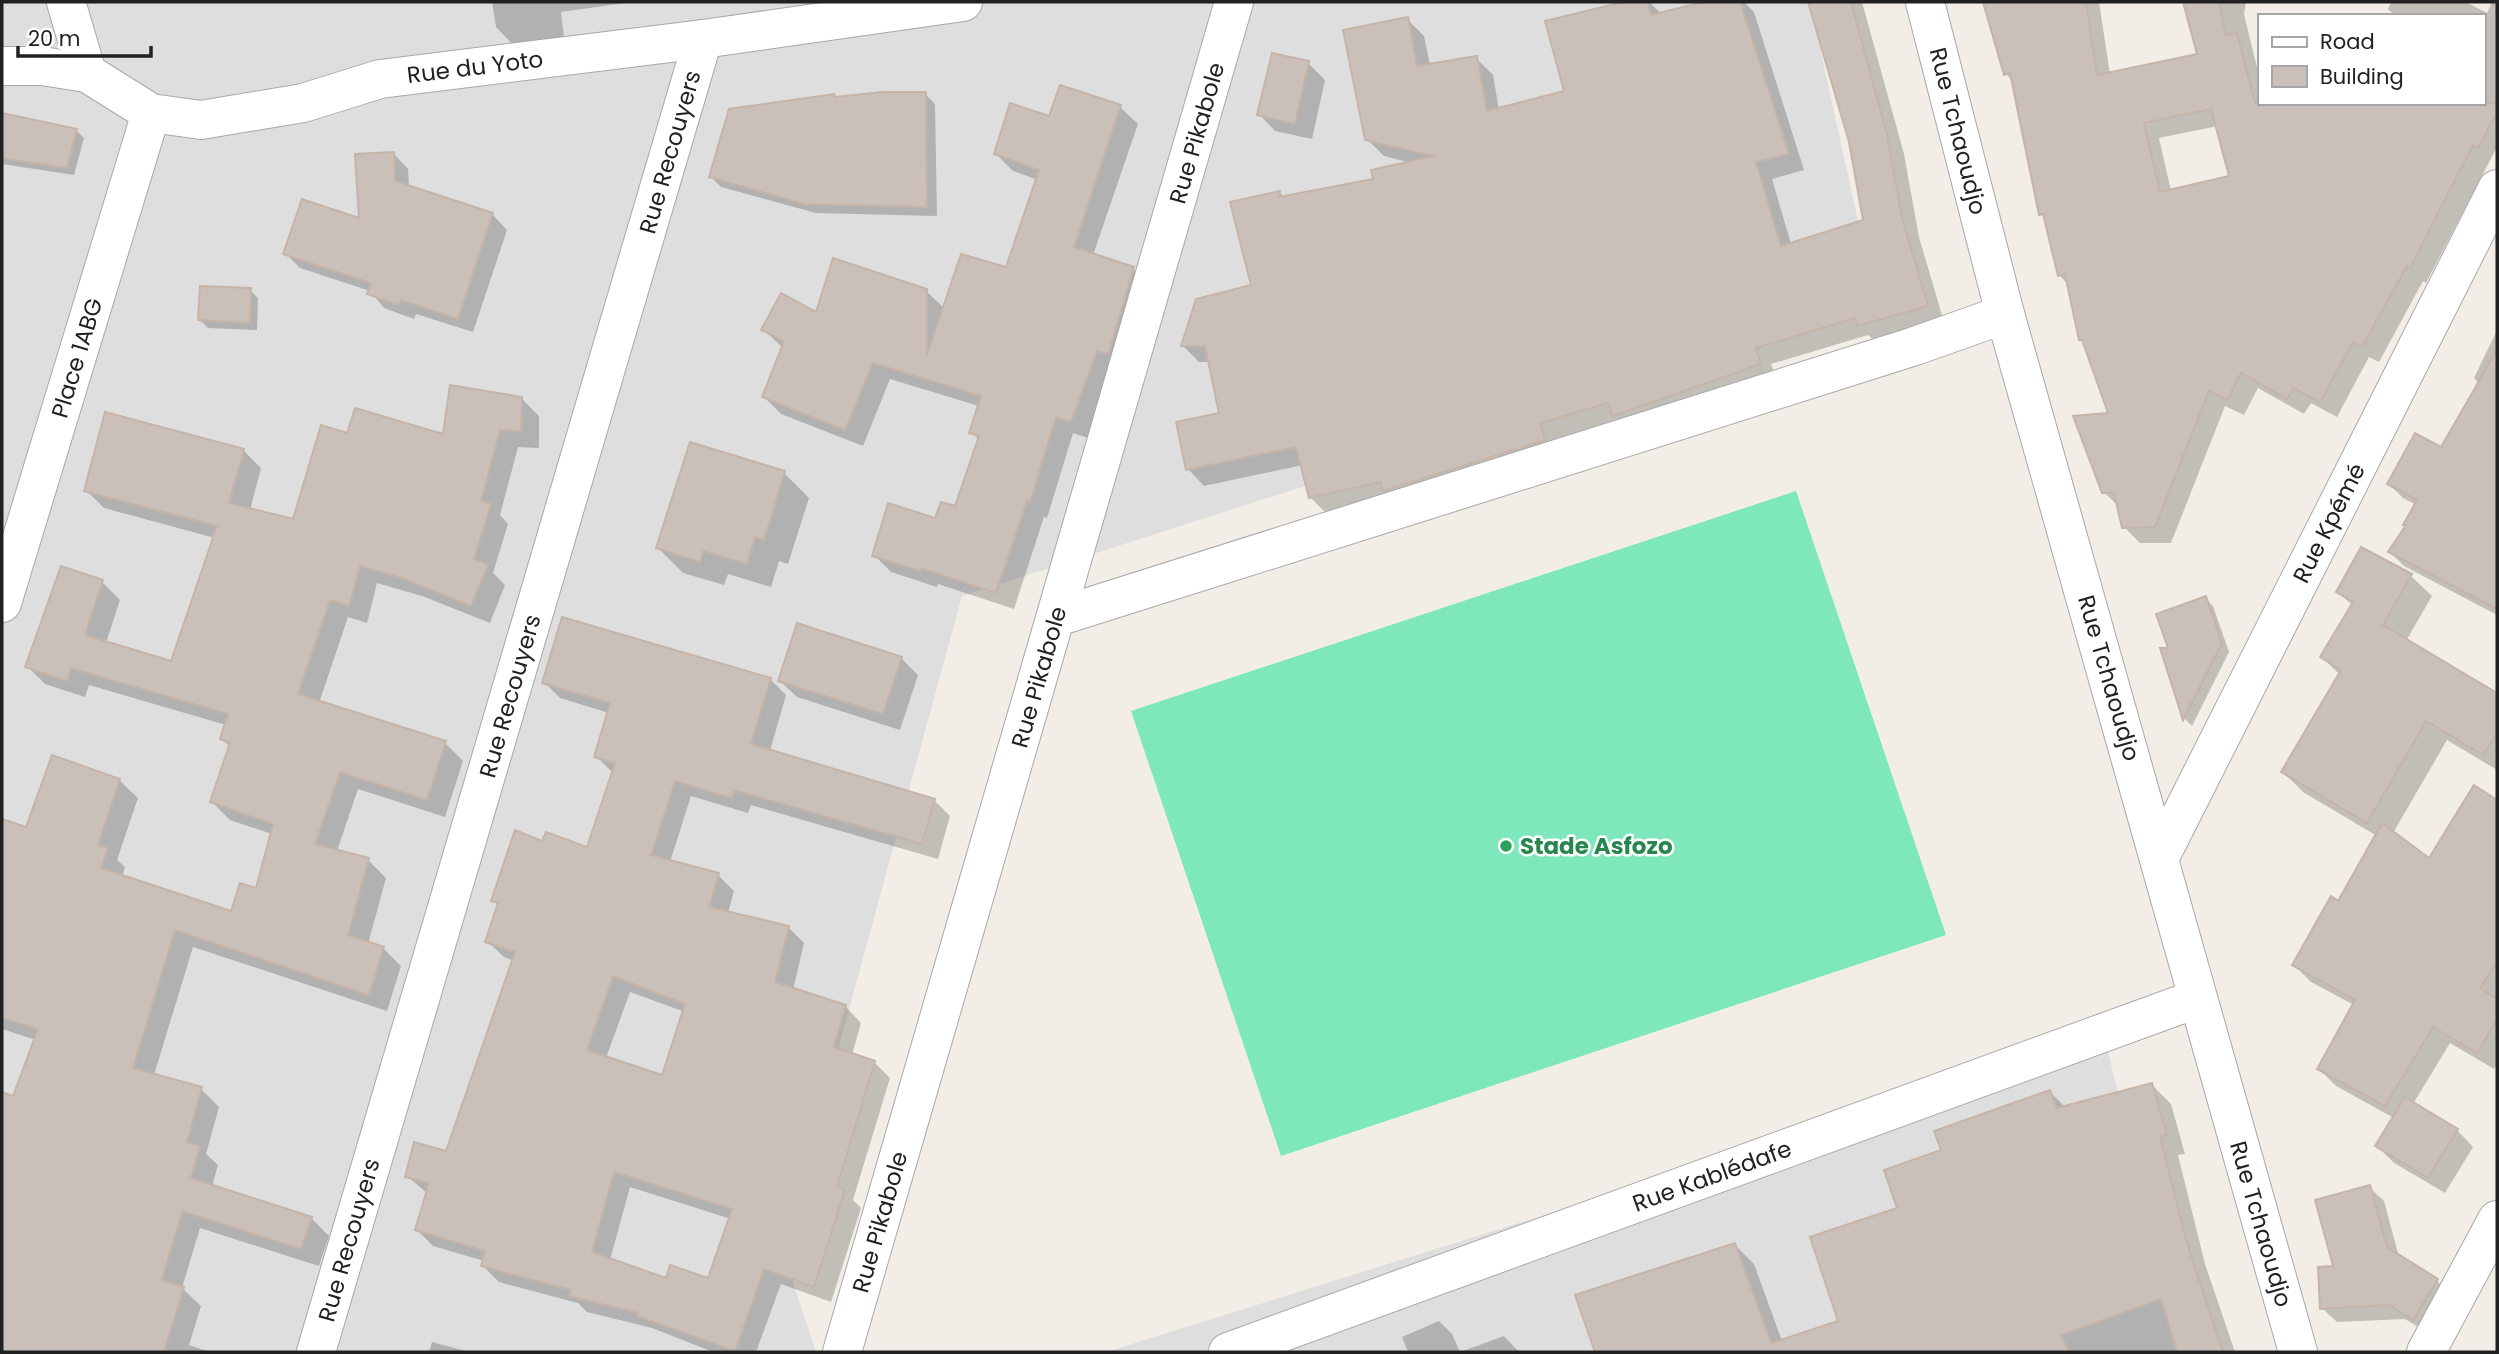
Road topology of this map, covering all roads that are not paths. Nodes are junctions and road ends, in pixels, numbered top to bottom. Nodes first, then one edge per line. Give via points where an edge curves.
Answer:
1 (66, 2) edge
2 (963, 2) edge
3 (1234, 2) edge
4 (1925, 2) edge
5 (703, 39) junction
6 (2, 66) edge
7 (87, 73) junction
8 (150, 113) junction
9 (2497, 189) edge
10 (2006, 314) junction
11 (2, 603) edge
12 (1057, 617) junction
13 (2160, 857) junction
14 (2196, 999) junction
15 (2497, 1220) edge
16 (316, 1352) edge
17 (842, 1352) edge
18 (1228, 1352) edge
19 (2298, 1352) edge
20 (2426, 1352) edge

1 - 7 street
2 - 5 street, Rue du Yoto
3 - 12 street, Rue Pikabole
4 - 10 street, Rue Tchaoudjo
5 - 8 street, Rue du Yoto via 380,79 303,103 201,120
5 - 16 street, Rue Recouyers
6 - 7 street, Rue du Yoto
7 - 8 street, Rue du Yoto
8 - 11 street, Place 1ABG
9 - 13 street, Rue Kpémé
10 - 12 street
10 - 13 street, Rue Tchaoudjo
12 - 17 street, Rue Pikabole
13 - 14 street, Rue Tchaoudjo
14 - 18 street, Rue Kablédafe
14 - 19 street, Rue Tchaoudjo
15 - 20 street

